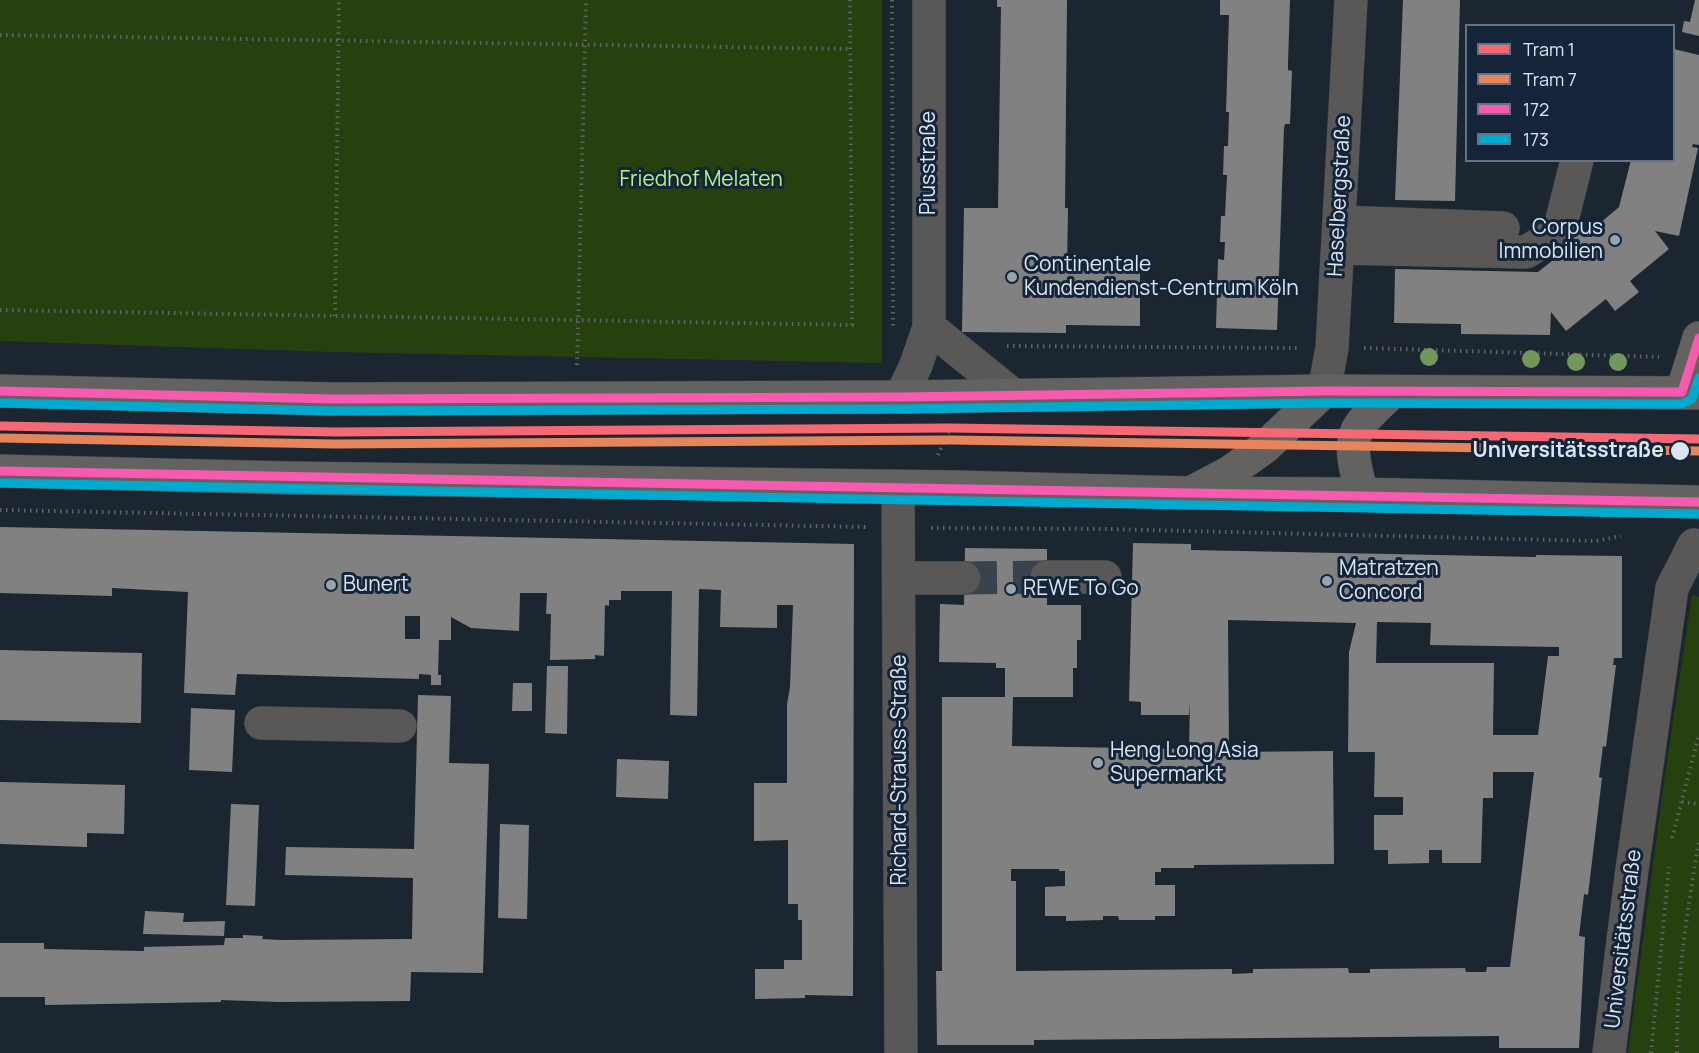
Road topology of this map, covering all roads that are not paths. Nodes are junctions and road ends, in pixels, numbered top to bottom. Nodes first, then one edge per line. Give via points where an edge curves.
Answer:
1 (929, 0) edge
2 (1351, 0) edge
3 (1576, 162) edge
4 (1503, 228) dead end
5 (1338, 235) junction
6 (929, 327) junction
7 (1699, 338) edge
8 (0, 391) edge
9 (1324, 391) junction
10 (1391, 393) junction
11 (1690, 393) edge
12 (1013, 395) junction
13 (901, 397) junction
14 (0, 471) edge
15 (898, 487) junction
16 (1190, 493) junction
17 (1362, 494) junction
18 (1699, 502) edge
19 (1694, 545) dead end
20 (1047, 577) tunnel mouth
21 (1105, 577) dead end
22 (899, 578) junction
23 (964, 578) tunnel mouth
24 (261, 723) dead end
25 (400, 726) dead end
26 (901, 1053) edge
27 (1609, 1053) edge

1 - 6 street, Piusstraße
2 - 5 street, Haselbergstraße
3 - 5 street via 1559,232 1526,252
4 - 5 street
5 - 9 street, Haselbergstraße via 1332,348
6 - 12 street
6 - 13 street, Piusstraße
7 - 11 main road
8 - 13 main road via 332,399
9 - 10 main road
9 - 12 main road
9 - 16 main road via 1265,447 1230,472
10 - 11 main road
10 - 17 main road via 1354,435
12 - 13 main road
14 - 15 main road
15 - 16 main road via 953,472
15 - 22 street, Richard-Strauss-Straße
16 - 17 main road
17 - 18 main road
19 - 27 street, Universitätsstraße via 1672,588
20 - 21 street
22 - 23 street
22 - 26 street, Richard-Strauss-Straße
24 - 25 street

